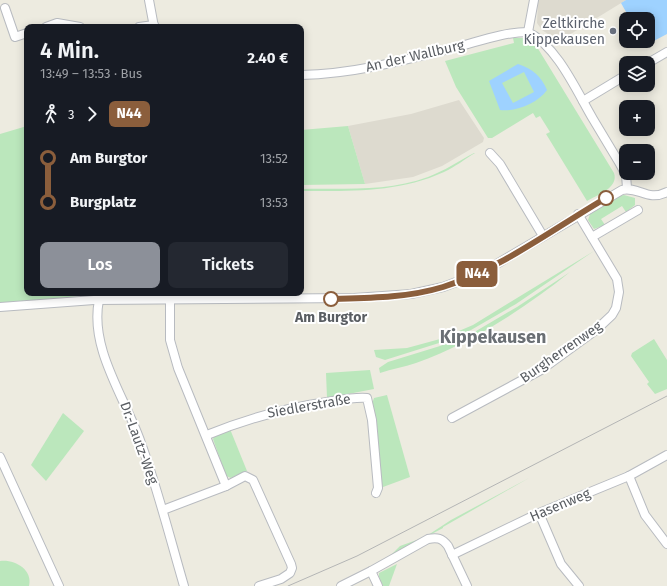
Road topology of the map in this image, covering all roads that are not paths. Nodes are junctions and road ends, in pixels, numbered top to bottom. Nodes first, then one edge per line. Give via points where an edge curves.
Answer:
1 (149, 0) edge
2 (534, 0) edge
3 (5, 8) dead end
4 (154, 24) edge
5 (528, 32) junction
6 (24, 34) edge
7 (667, 52) edge
8 (655, 59) edge
9 (304, 75) edge
10 (619, 80) edge
11 (583, 101) junction
12 (490, 154) dead end
13 (627, 188) junction
14 (667, 192) edge
15 (638, 210) dead end
16 (578, 214) junction
17 (543, 236) junction
18 (592, 237) junction
19 (99, 300) junction
20 (170, 300) junction
21 (0, 308) edge
22 (452, 418) dead end
23 (207, 435) junction
24 (667, 455) edge
25 (0, 457) edge
26 (629, 476) junction
27 (226, 486) junction
28 (376, 493) dead end
29 (163, 510) junction
30 (539, 513) junction
31 (667, 544) edge
32 (452, 555) junction
33 (371, 571) junction
34 (59, 586) edge
35 (184, 586) edge
36 (259, 586) edge
37 (341, 586) edge
38 (378, 586) edge
39 (468, 586) edge
40 (579, 586) edge

1 - 4 street
2 - 5 street
3 - 6 street via 15,37
5 - 9 street, An der Wallburg via 507,34 375,66
5 - 11 street via 544,43 567,73
7 - 8 street
10 - 11 street
11 - 13 street via 626,175
12 - 17 street via 500,164
13 - 14 street via 652,196
13 - 16 street
15 - 18 street
16 - 17 street
16 - 18 street, Burgherrenweg
17 - 20 street via 483,272 443,287 411,294 361,298
18 - 22 street, Burgherrenweg via 617,280 618,301 612,315 583,340 541,370
19 - 20 street
19 - 21 street
19 - 29 street, Dr.-Lautz-Weg via 98,338 141,442
20 - 23 street via 170,340 178,368
23 - 27 street
23 - 28 street, Siedlerstraße via 271,412 358,397 367,398 372,420 378,488
24 - 26 street, Hasenweg
25 - 34 street
26 - 30 street, Hasenweg
26 - 31 street via 645,515
27 - 29 street
27 - 36 street via 246,476 252,480 291,564 290,573 281,579
29 - 35 street, Dr.-Lautz-Weg
30 - 32 street, Hasenweg
30 - 40 street via 561,564
32 - 33 street via 440,538 428,539
32 - 39 street
33 - 37 street
33 - 38 street

